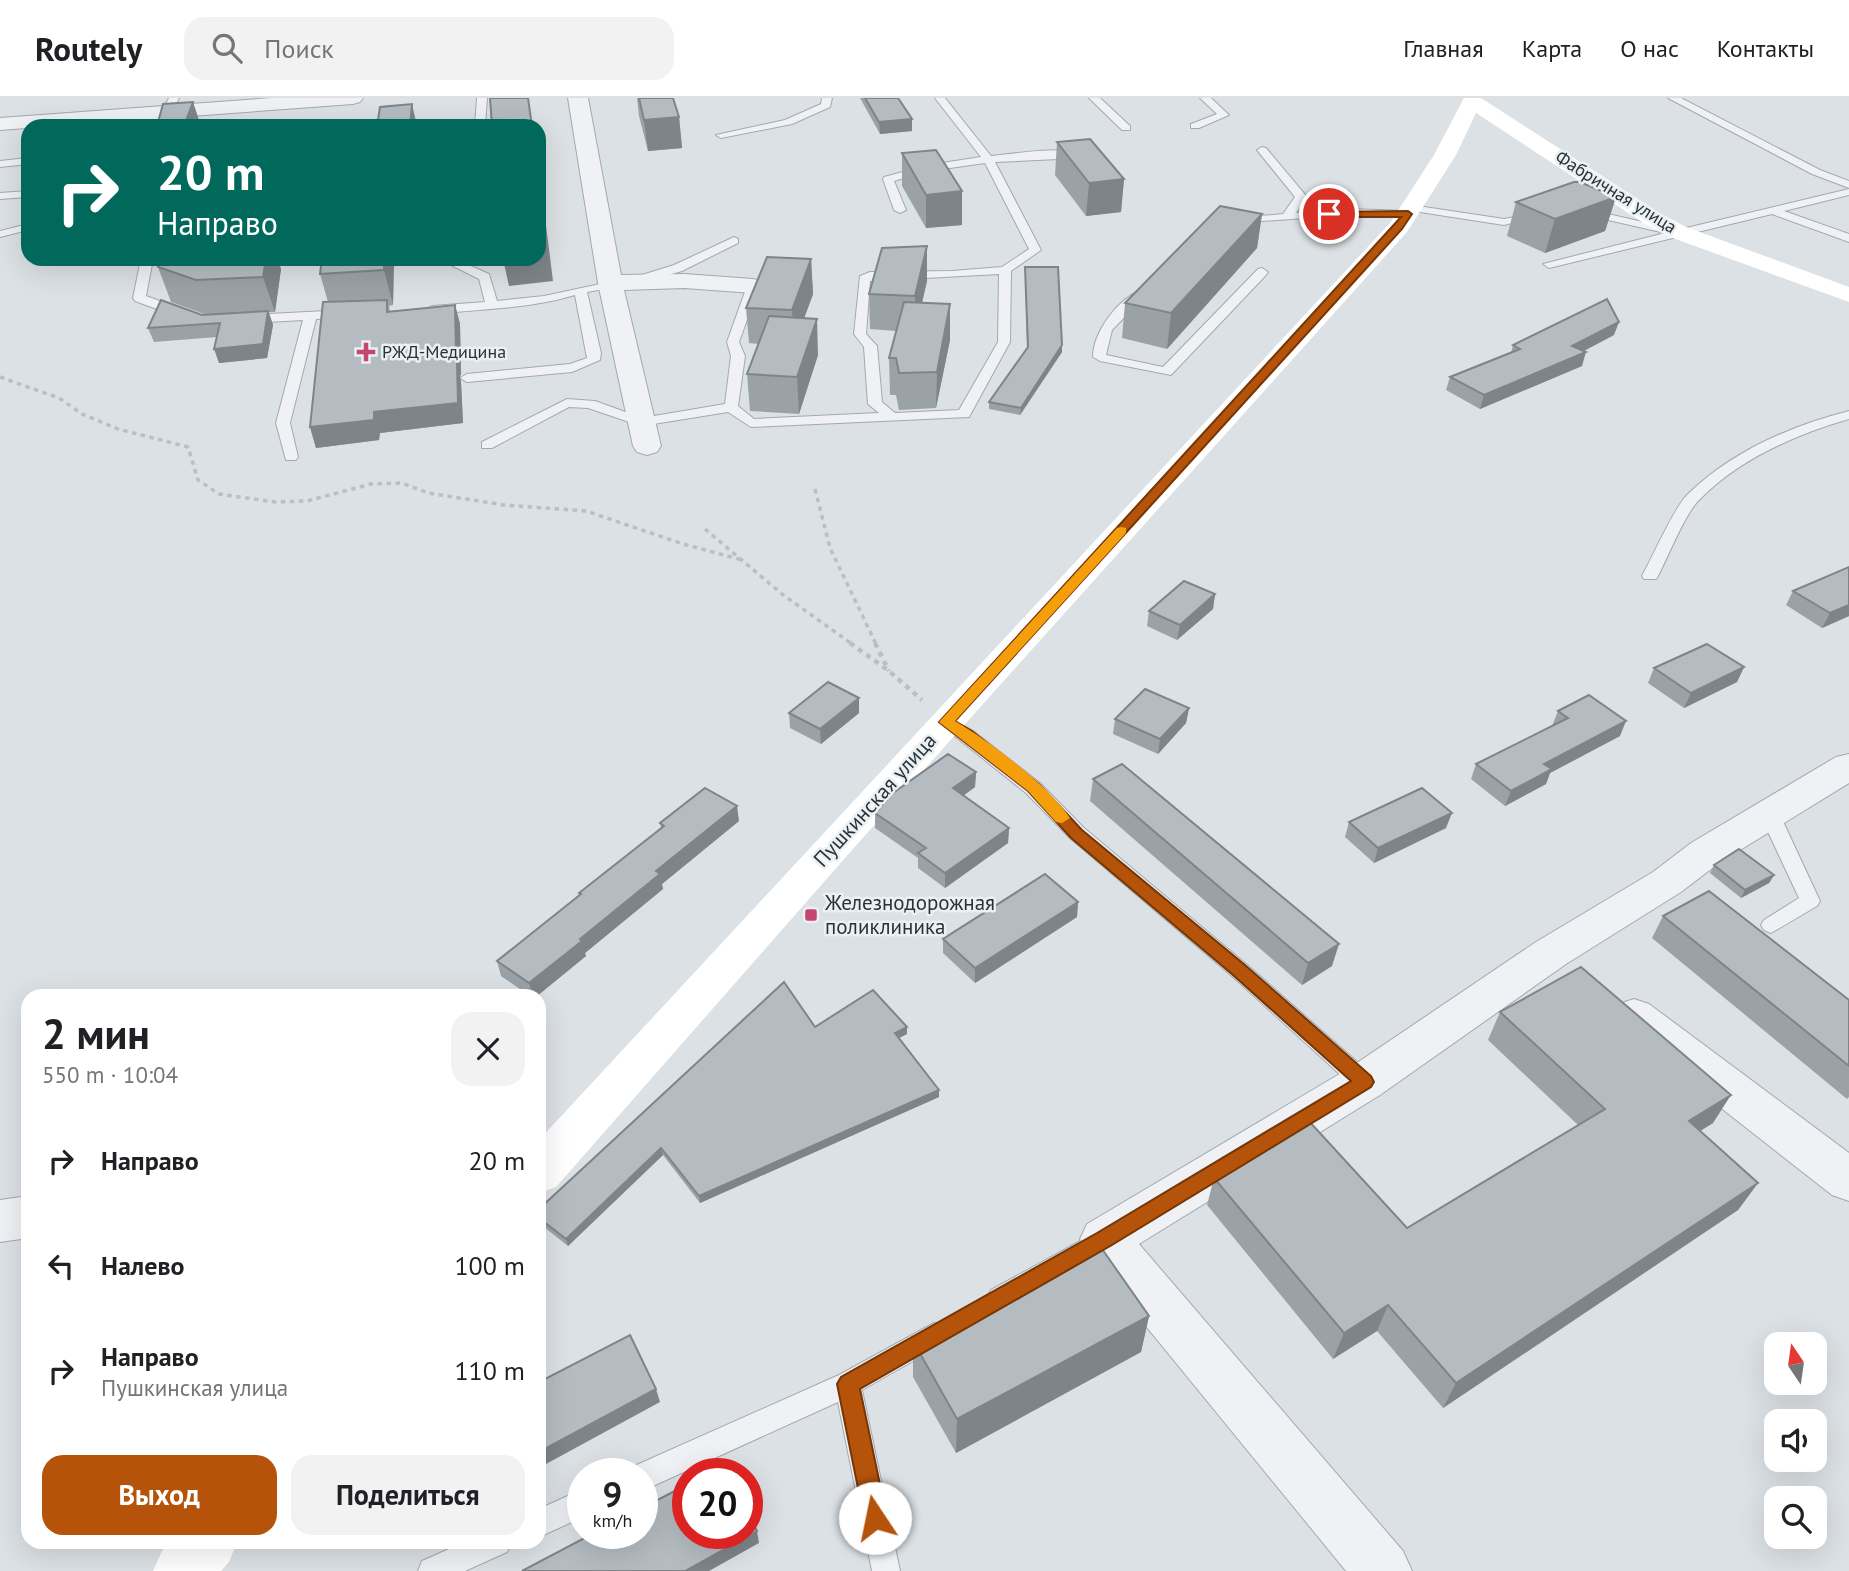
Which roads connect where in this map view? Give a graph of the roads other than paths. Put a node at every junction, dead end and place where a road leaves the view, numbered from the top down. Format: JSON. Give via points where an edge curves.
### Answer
{"nodes":[{"id":1,"x":352,"y":98,"type":"edge"},
{"id":2,"x":482,"y":98,"type":"edge"},
{"id":3,"x":578,"y":98,"type":"edge"},
{"id":4,"x":827,"y":98,"type":"edge"},
{"id":5,"x":940,"y":98,"type":"edge"},
{"id":6,"x":1094,"y":98,"type":"edge"},
{"id":7,"x":1205,"y":98,"type":"edge"},
{"id":8,"x":1673,"y":98,"type":"edge"},
{"id":9,"x":1472,"y":101,"type":"joint"},
{"id":10,"x":170,"y":105,"type":"edge"},
{"id":11,"x":45,"y":119,"type":"edge"},
{"id":12,"x":157,"y":119,"type":"edge"},
{"id":13,"x":480,"y":119,"type":"edge"},
{"id":14,"x":21,"y":122,"type":"edge"},
{"id":15,"x":0,"y":124,"type":"edge"},
{"id":16,"x":1195,"y":126,"type":"dead end"},
{"id":17,"x":1126,"y":128,"type":"dead end"},
{"id":18,"x":721,"y":135,"type":"dead end"},
{"id":19,"x":1262,"y":150,"type":"dead end"},
{"id":20,"x":1087,"y":160,"type":"edge"},
{"id":21,"x":989,"y":161,"type":"junction"},
{"id":22,"x":21,"y":162,"type":"edge"},
{"id":23,"x":0,"y":164,"type":"edge"},
{"id":24,"x":1849,"y":185,"type":"edge"},
{"id":25,"x":1849,"y":192,"type":"edge"},
{"id":26,"x":21,"y":194,"type":"edge"},
{"id":27,"x":0,"y":196,"type":"edge"},
{"id":28,"x":900,"y":209,"type":"dead end"},
{"id":29,"x":1575,"y":210,"type":"edge"},
{"id":30,"x":1410,"y":211,"type":"junction"},
{"id":31,"x":1552,"y":211,"type":"edge"},
{"id":32,"x":1773,"y":211,"type":"junction"},
{"id":33,"x":1287,"y":217,"type":"junction"},
{"id":34,"x":1227,"y":222,"type":"edge"},
{"id":35,"x":21,"y":229,"type":"edge"},
{"id":36,"x":1678,"y":232,"type":"junction"},
{"id":37,"x":0,"y":234,"type":"edge"},
{"id":38,"x":1849,"y":238,"type":"edge"},
{"id":39,"x":734,"y":241,"type":"dead end"},
{"id":40,"x":1549,"y":264,"type":"edge"},
{"id":41,"x":146,"y":266,"type":"edge"},
{"id":42,"x":461,"y":266,"type":"edge"},
{"id":43,"x":485,"y":266,"type":"edge"},
{"id":44,"x":1005,"y":270,"type":"junction"},
{"id":45,"x":1262,"y":272,"type":"dead end"},
{"id":46,"x":485,"y":277,"type":"junction"},
{"id":47,"x":610,"y":283,"type":"junction"},
{"id":48,"x":1150,"y":285,"type":"edge"},
{"id":49,"x":753,"y":286,"type":"joint"},
{"id":50,"x":580,"y":290,"type":"junction"},
{"id":51,"x":1849,"y":295,"type":"edge"},
{"id":52,"x":492,"y":306,"type":"junction"},
{"id":53,"x":414,"y":310,"type":"edge"},
{"id":54,"x":362,"y":313,"type":"edge"},
{"id":55,"x":310,"y":316,"type":"junction"},
{"id":56,"x":195,"y":318,"type":"edge"},
{"id":57,"x":232,"y":320,"type":"edge"},
{"id":58,"x":467,"y":378,"type":"dead end"},
{"id":59,"x":731,"y":407,"type":"junction"},
{"id":60,"x":1849,"y":415,"type":"edge"},
{"id":61,"x":891,"y":416,"type":"junction"},
{"id":62,"x":644,"y":434,"type":"junction"},
{"id":63,"x":487,"y":445,"type":"dead end"},
{"id":64,"x":291,"y":457,"type":"dead end"},
{"id":65,"x":1650,"y":576,"type":"dead end"},
{"id":66,"x":946,"y":722,"type":"junction"},
{"id":67,"x":1849,"y":766,"type":"edge"},
{"id":68,"x":1770,"y":815,"type":"junction"},
{"id":69,"x":1771,"y":925,"type":"dead end"},
{"id":70,"x":1581,"y":976,"type":"junction"},
{"id":71,"x":1364,"y":1082,"type":"junction"},
{"id":72,"x":546,"y":1166,"type":"edge"},
{"id":73,"x":1849,"y":1180,"type":"edge"},
{"id":74,"x":21,"y":1218,"type":"edge"},
{"id":75,"x":0,"y":1221,"type":"edge"},
{"id":76,"x":1104,"y":1239,"type":"junction"},
{"id":77,"x":976,"y":1311,"type":"edge"},
{"id":78,"x":953,"y":1325,"type":"edge"},
{"id":79,"x":848,"y":1384,"type":"junction"},
{"id":80,"x":658,"y":1470,"type":"edge"},
{"id":81,"x":567,"y":1510,"type":"edge"},
{"id":82,"x":546,"y":1520,"type":"edge"},
{"id":83,"x":202,"y":1549,"type":"edge"},
{"id":84,"x":481,"y":1549,"type":"edge"},
{"id":85,"x":182,"y":1571,"type":"edge"},
{"id":86,"x":432,"y":1571,"type":"edge"},
{"id":87,"x":886,"y":1571,"type":"edge"},
{"id":88,"x":1383,"y":1571,"type":"edge"}],
"edges":[{"from":1,"to":10,"type":"street"},
{"from":2,"to":13,"type":"lane"},
{"from":3,"to":47,"type":"street"},
{"from":4,"to":18,"type":"lane","via":[[826,105],[804,118]]},
{"from":5,"to":21,"type":"lane"},
{"from":6,"to":17,"type":"lane"},
{"from":7,"to":16,"type":"lane","via":[[1224,115]]},
{"from":8,"to":24,"type":"lane"},
{"from":9,"to":30,"type":"main road","name":"Пушкинская улица","via":[[1446,155]]},
{"from":9,"to":36,"type":"main road","name":"Фабричная улица"},
{"from":10,"to":11,"type":"street"},
{"from":10,"to":12,"type":"lane"},
{"from":14,"to":15,"type":"street"},
{"from":19,"to":33,"type":"lane","via":[[1301,197]]},
{"from":20,"to":21,"type":"lane","via":[[1079,154]]},
{"from":21,"to":28,"type":"lane","via":[[905,172],[888,179]]},
{"from":21,"to":44,"type":"lane","via":[[1035,250]]},
{"from":22,"to":23,"type":"lane"},
{"from":25,"to":32,"type":"lane"},
{"from":26,"to":27,"type":"lane"},
{"from":29,"to":36,"type":"lane"},
{"from":30,"to":31,"type":"lane","via":[[1504,222]]},
{"from":30,"to":33,"type":"lane"},
{"from":30,"to":66,"type":"main road","name":"Пушкинская улица"},
{"from":32,"to":36,"type":"lane"},
{"from":32,"to":38,"type":"lane"},
{"from":33,"to":34,"type":"lane"},
{"from":35,"to":37,"type":"lane"},
{"from":36,"to":40,"type":"lane"},
{"from":36,"to":51,"type":"main road","name":"Фабричная улица"},
{"from":39,"to":47,"type":"lane","via":[[678,268]]},
{"from":41,"to":56,"type":"lane","via":[[139,298]]},
{"from":42,"to":46,"type":"lane"},
{"from":43,"to":46,"type":"lane"},
{"from":44,"to":61,"type":"lane","via":[[1004,342],[964,414]]},
{"from":44,"to":61,"type":"lane","via":[[864,279],[860,334],[870,346],[875,404]]},
{"from":45,"to":48,"type":"lane","via":[[1166,372],[1100,357],[1098,344],[1104,330]]},
{"from":46,"to":52,"type":"lane"},
{"from":47,"to":49,"type":"street","via":[[684,281]]},
{"from":47,"to":50,"type":"lane"},
{"from":47,"to":62,"type":"street"},
{"from":49,"to":59,"type":"lane","via":[[733,342],[737,356]]},
{"from":50,"to":52,"type":"lane","via":[[545,300]]},
{"from":50,"to":58,"type":"lane","via":[[593,360],[572,368]]},
{"from":52,"to":53,"type":"lane"},
{"from":54,"to":55,"type":"lane"},
{"from":55,"to":57,"type":"lane"},
{"from":55,"to":64,"type":"lane","via":[[283,423]]},
{"from":59,"to":61,"type":"lane","via":[[751,423]]},
{"from":59,"to":62,"type":"lane"},
{"from":60,"to":65,"type":"lane","via":[[1752,452],[1691,499]]},
{"from":62,"to":63,"type":"lane","via":[[590,404],[567,403]]},
{"from":66,"to":71,"type":"lane","via":[[1033,788],[1077,834]]},
{"from":66,"to":72,"type":"main road","name":"Пушкинская улица"},
{"from":67,"to":68,"type":"street"},
{"from":68,"to":69,"type":"lane","via":[[1810,901]]},
{"from":68,"to":70,"type":"street","via":[[1705,853],[1667,882]]},
{"from":70,"to":71,"type":"street"},
{"from":70,"to":73,"type":"street"},
{"from":71,"to":76,"type":"street"},
{"from":74,"to":75,"type":"street"},
{"from":76,"to":77,"type":"lane"},
{"from":76,"to":88,"type":"street"},
{"from":78,"to":79,"type":"lane"},
{"from":79,"to":80,"type":"lane"},
{"from":79,"to":87,"type":"lane"},
{"from":81,"to":82,"type":"lane"},
{"from":83,"to":85,"type":"main road"},
{"from":84,"to":86,"type":"lane"}]}
